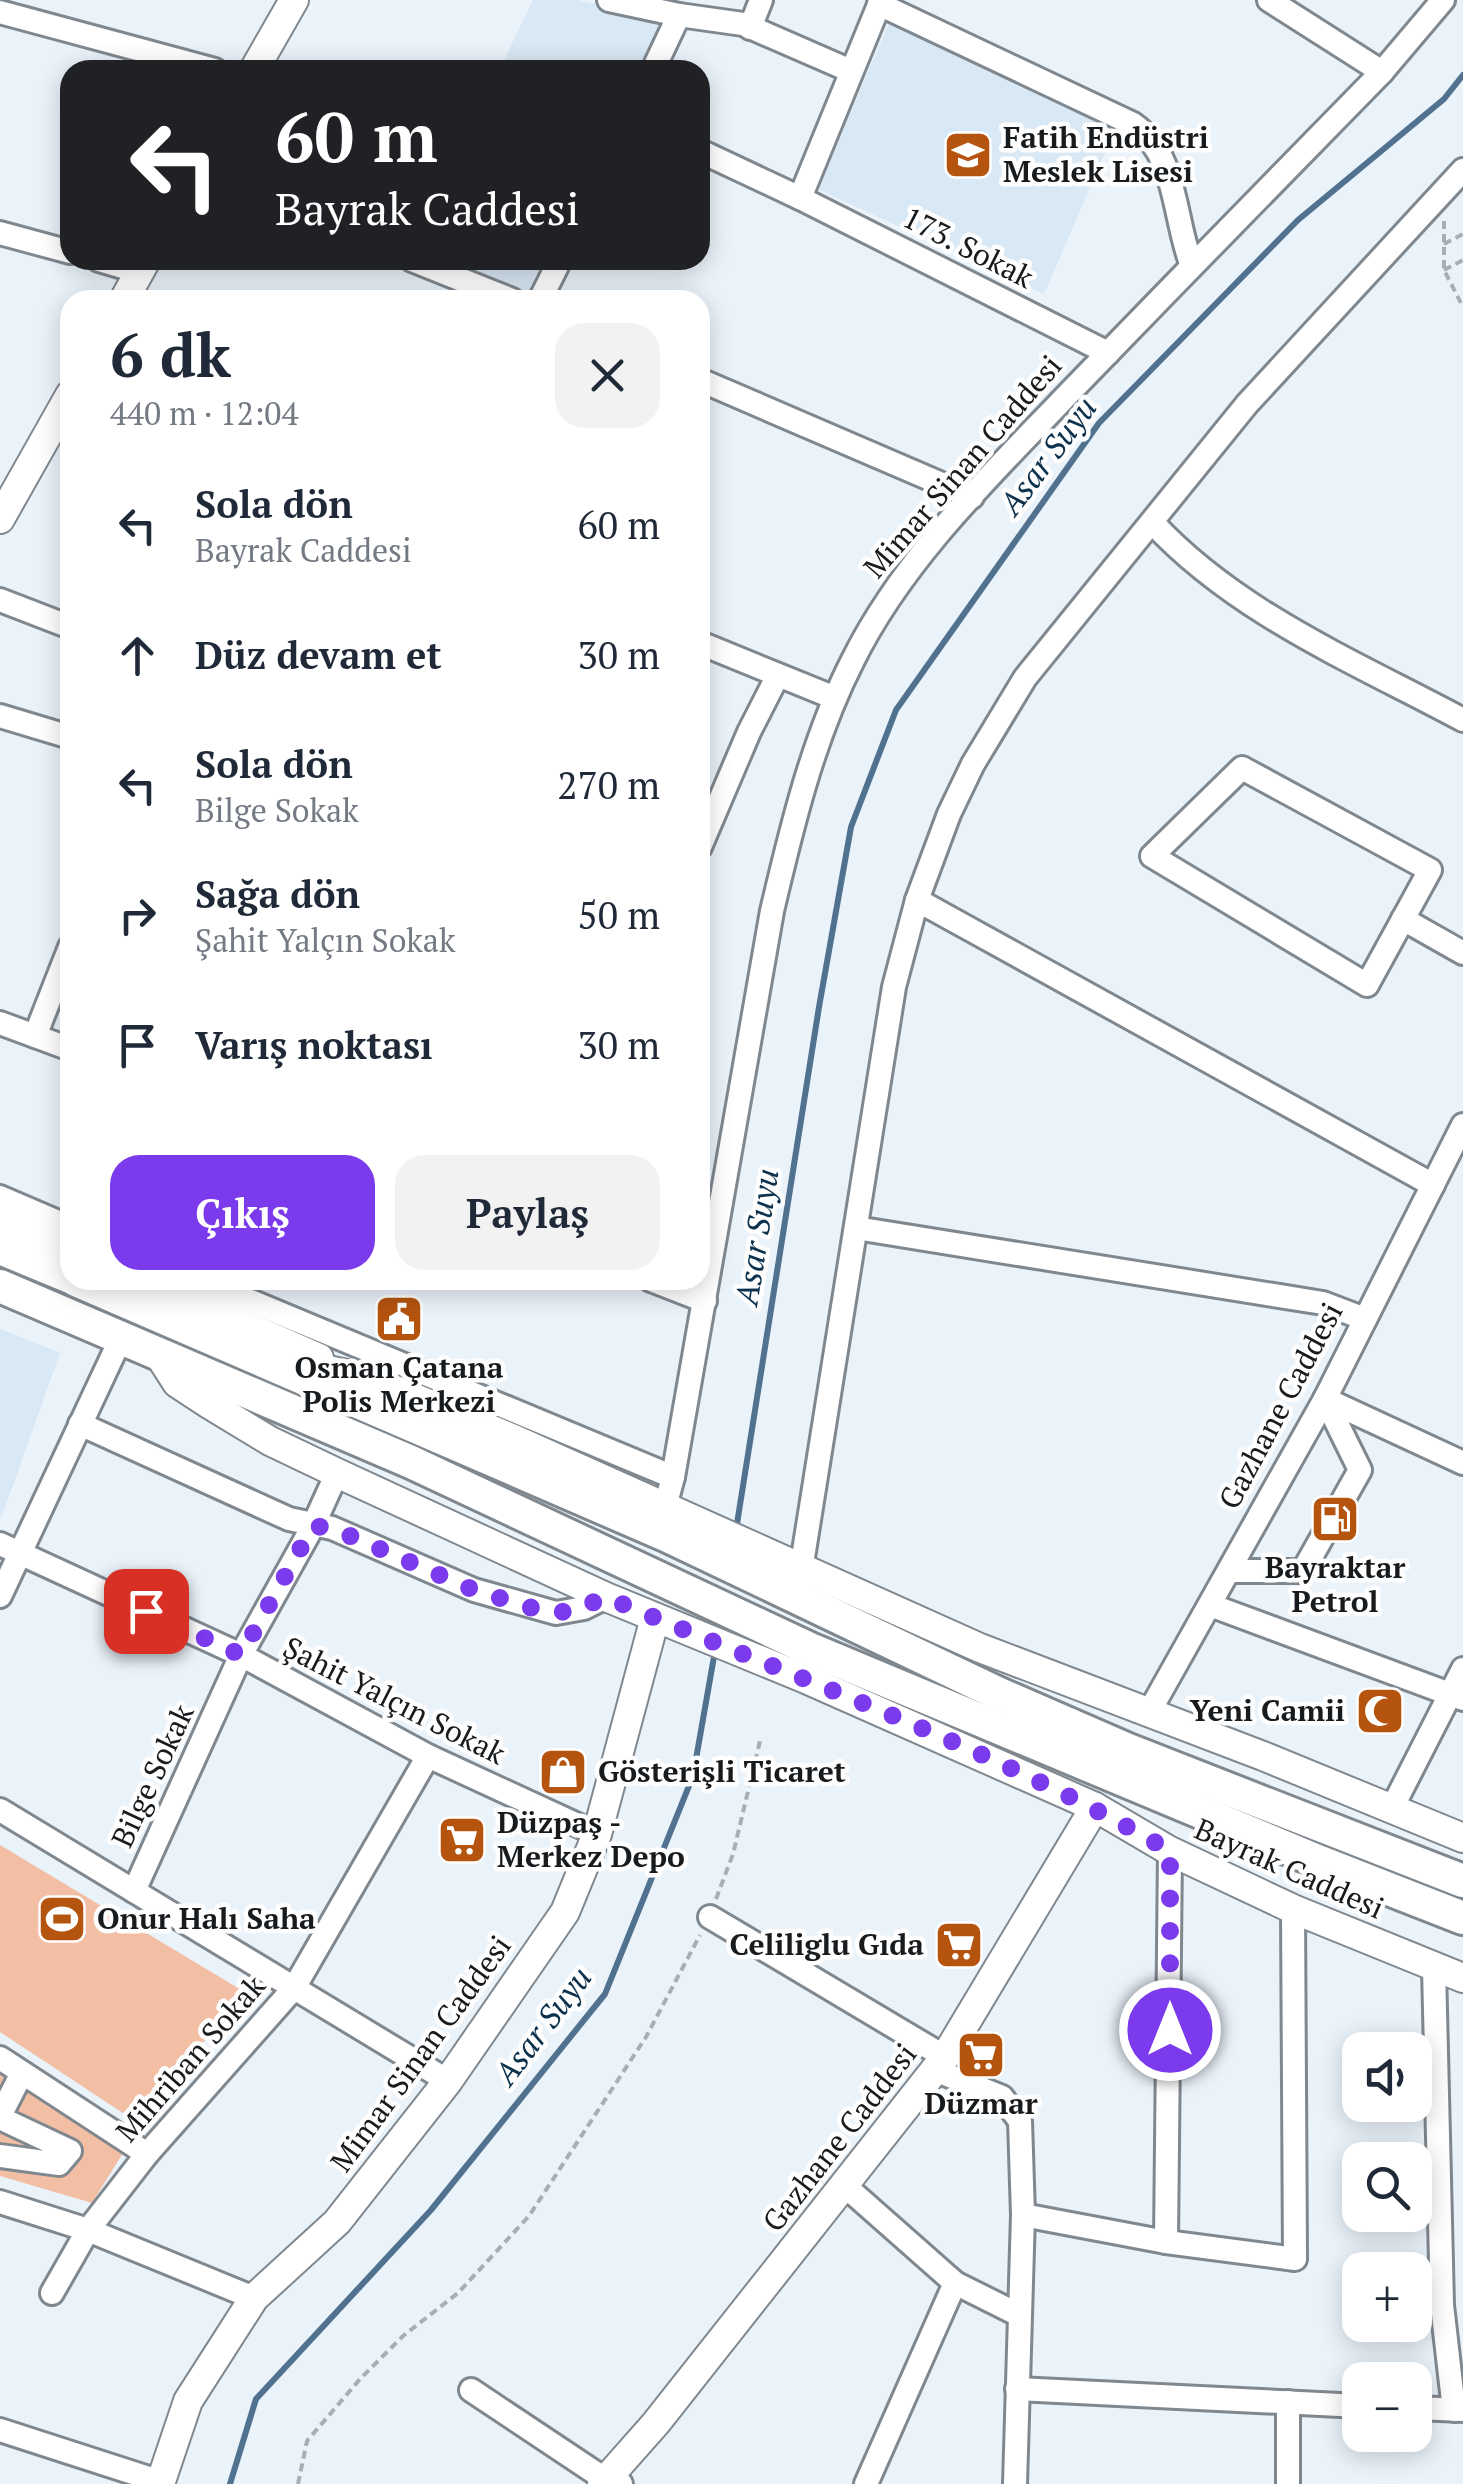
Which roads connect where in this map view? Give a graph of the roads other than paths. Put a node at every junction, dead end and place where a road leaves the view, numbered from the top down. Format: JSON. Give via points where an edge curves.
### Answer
{"nodes":[{"id":1,"x":294,"y":0,"type":"edge"},
{"id":2,"x":609,"y":0,"type":"edge"},
{"id":3,"x":761,"y":0,"type":"edge"},
{"id":4,"x":1268,"y":0,"type":"edge"},
{"id":5,"x":1442,"y":0,"type":"edge"},
{"id":6,"x":880,"y":2,"type":"edge"},
{"id":7,"x":0,"y":12,"type":"edge"},
{"id":8,"x":679,"y":16,"type":"junction"},
{"id":9,"x":750,"y":28,"type":"junction"},
{"id":10,"x":179,"y":60,"type":"edge"},
{"id":11,"x":260,"y":60,"type":"edge"},
{"id":12,"x":657,"y":60,"type":"edge"},
{"id":13,"x":851,"y":71,"type":"junction"},
{"id":14,"x":1382,"y":72,"type":"junction"},
{"id":15,"x":710,"y":156,"type":"edge"},
{"id":16,"x":1463,"y":170,"type":"edge"},
{"id":17,"x":800,"y":198,"type":"junction"},
{"id":18,"x":0,"y":233,"type":"edge"},
{"id":19,"x":60,"y":249,"type":"edge"},
{"id":20,"x":1192,"y":266,"type":"junction"},
{"id":21,"x":437,"y":270,"type":"edge"},
{"id":22,"x":487,"y":290,"type":"edge"},
{"id":23,"x":1108,"y":352,"type":"junction"},
{"id":24,"x":710,"y":384,"type":"edge"},
{"id":25,"x":60,"y":420,"type":"edge"},
{"id":26,"x":972,"y":497,"type":"junction"},
{"id":27,"x":0,"y":519,"type":"edge"},
{"id":28,"x":1152,"y":522,"type":"junction"},
{"id":29,"x":0,"y":600,"type":"edge"},
{"id":30,"x":60,"y":623,"type":"edge"},
{"id":31,"x":710,"y":646,"type":"edge"},
{"id":32,"x":778,"y":676,"type":"junction"},
{"id":33,"x":835,"y":698,"type":"junction"},
{"id":34,"x":0,"y":716,"type":"edge"},
{"id":35,"x":1463,"y":720,"type":"edge"},
{"id":36,"x":60,"y":734,"type":"edge"},
{"id":37,"x":710,"y":824,"type":"edge"},
{"id":38,"x":916,"y":900,"type":"junction"},
{"id":39,"x":1403,"y":920,"type":"junction"},
{"id":40,"x":1463,"y":952,"type":"edge"},
{"id":41,"x":60,"y":972,"type":"edge"},
{"id":42,"x":0,"y":1023,"type":"edge"},
{"id":43,"x":35,"y":1036,"type":"junction"},
{"id":44,"x":60,"y":1045,"type":"edge"},
{"id":45,"x":1463,"y":1126,"type":"edge"},
{"id":46,"x":1433,"y":1185,"type":"junction"},
{"id":47,"x":0,"y":1197,"type":"edge"},
{"id":48,"x":0,"y":1221,"type":"edge"},
{"id":49,"x":60,"y":1222,"type":"edge"},
{"id":50,"x":856,"y":1228,"type":"junction"},
{"id":51,"x":60,"y":1245,"type":"edge"},
{"id":52,"x":0,"y":1248,"type":"edge"},
{"id":53,"x":60,"y":1273,"type":"edge"},
{"id":54,"x":710,"y":1273,"type":"edge"},
{"id":55,"x":0,"y":1286,"type":"edge"},
{"id":56,"x":99,"y":1290,"type":"edge"},
{"id":57,"x":167,"y":1290,"type":"edge"},
{"id":58,"x":219,"y":1290,"type":"edge"},
{"id":59,"x":675,"y":1290,"type":"edge"},
{"id":60,"x":707,"y":1290,"type":"edge"},
{"id":61,"x":705,"y":1302,"type":"junction"},
{"id":62,"x":1365,"y":1320,"type":"junction"},
{"id":63,"x":120,"y":1338,"type":"junction"},
{"id":64,"x":159,"y":1354,"type":"junction"},
{"id":65,"x":254,"y":1355,"type":"junction"},
{"id":66,"x":379,"y":1374,"type":"junction"},
{"id":67,"x":1325,"y":1399,"type":"junction"},
{"id":68,"x":80,"y":1424,"type":"junction"},
{"id":69,"x":1463,"y":1463,"type":"edge"},
{"id":70,"x":338,"y":1474,"type":"junction"},
{"id":71,"x":673,"y":1477,"type":"junction"},
{"id":72,"x":671,"y":1519,"type":"junction"},
{"id":73,"x":313,"y":1526,"type":"junction"},
{"id":74,"x":10,"y":1548,"type":"edge"},
{"id":75,"x":793,"y":1566,"type":"junction"},
{"id":76,"x":1229,"y":1571,"type":"junction"},
{"id":77,"x":0,"y":1596,"type":"edge"},
{"id":78,"x":606,"y":1597,"type":"junction"},
{"id":79,"x":1210,"y":1605,"type":"junction"},
{"id":80,"x":668,"y":1624,"type":"junction"},
{"id":81,"x":241,"y":1655,"type":"junction"},
{"id":82,"x":808,"y":1664,"type":"junction"},
{"id":83,"x":1463,"y":1669,"type":"edge"},
{"id":84,"x":1457,"y":1697,"type":"edge"},
{"id":85,"x":1148,"y":1714,"type":"junction"},
{"id":86,"x":428,"y":1756,"type":"junction"},
{"id":87,"x":1095,"y":1807,"type":"junction"},
{"id":88,"x":0,"y":1810,"type":"edge"},
{"id":89,"x":1391,"y":1810,"type":"junction"},
{"id":90,"x":597,"y":1834,"type":"junction"},
{"id":91,"x":1463,"y":1838,"type":"edge"},
{"id":92,"x":1170,"y":1851,"type":"junction"},
{"id":93,"x":1463,"y":1881,"type":"edge"},
{"id":94,"x":134,"y":1891,"type":"junction"},
{"id":95,"x":1293,"y":1909,"type":"junction"},
{"id":96,"x":710,"y":1917,"type":"road end"},
{"id":97,"x":1463,"y":1918,"type":"edge"},
{"id":98,"x":1434,"y":1968,"type":"junction"},
{"id":99,"x":1463,"y":1978,"type":"edge"},
{"id":100,"x":294,"y":1988,"type":"junction"},
{"id":101,"x":0,"y":2058,"type":"edge"},
{"id":102,"x":940,"y":2064,"type":"junction"},
{"id":103,"x":22,"y":2073,"type":"junction"},
{"id":104,"x":448,"y":2080,"type":"junction"},
{"id":105,"x":0,"y":2117,"type":"edge"},
{"id":106,"x":147,"y":2154,"type":"junction"},
{"id":107,"x":0,"y":2156,"type":"edge"},
{"id":108,"x":844,"y":2185,"type":"junction"},
{"id":109,"x":0,"y":2202,"type":"edge"},
{"id":110,"x":1023,"y":2215,"type":"junction"},
{"id":111,"x":88,"y":2230,"type":"junction"},
{"id":112,"x":1166,"y":2242,"type":"junction"},
{"id":113,"x":955,"y":2283,"type":"junction"},
{"id":114,"x":52,"y":2293,"type":"dead end"},
{"id":115,"x":254,"y":2298,"type":"junction"},
{"id":116,"x":1453,"y":2306,"type":"edge"},
{"id":117,"x":1018,"y":2315,"type":"junction"},
{"id":118,"x":472,"y":2390,"type":"dead end"},
{"id":119,"x":1017,"y":2390,"type":"junction"},
{"id":120,"x":1288,"y":2402,"type":"junction"},
{"id":121,"x":1342,"y":2405,"type":"edge"},
{"id":122,"x":1432,"y":2409,"type":"edge"},
{"id":123,"x":1459,"y":2410,"type":"edge"},
{"id":124,"x":0,"y":2430,"type":"edge"},
{"id":125,"x":160,"y":2483,"type":"edge"},
{"id":126,"x":610,"y":2483,"type":"edge"},
{"id":127,"x":866,"y":2484,"type":"edge"},
{"id":128,"x":1015,"y":2484,"type":"edge"},
{"id":129,"x":1288,"y":2484,"type":"edge"}],
"edges":[{"from":1,"to":11,"type":"main road"},
{"from":2,"to":8,"type":"street"},
{"from":3,"to":9,"type":"street"},
{"from":4,"to":14,"type":"street"},
{"from":5,"to":14,"type":"street","name":"Mimar Sinan Caddesi"},
{"from":6,"to":13,"type":"street"},
{"from":6,"to":20,"type":"street","via":[[1148,134],[1166,164]]},
{"from":7,"to":10,"type":"street"},
{"from":8,"to":9,"type":"street"},
{"from":8,"to":12,"type":"street"},
{"from":9,"to":13,"type":"street"},
{"from":13,"to":17,"type":"street"},
{"from":14,"to":20,"type":"street","name":"Mimar Sinan Caddesi"},
{"from":15,"to":17,"type":"street","name":"173. Sokak"},
{"from":16,"to":28,"type":"street","via":[[1247,404]]},
{"from":17,"to":23,"type":"street","name":"173. Sokak"},
{"from":18,"to":19,"type":"street"},
{"from":20,"to":23,"type":"street","name":"Mimar Sinan Caddesi"},
{"from":21,"to":22,"type":"street"},
{"from":23,"to":26,"type":"street","name":"Mimar Sinan Caddesi"},
{"from":24,"to":26,"type":"street"},
{"from":25,"to":27,"type":"main road"},
{"from":26,"to":33,"type":"street","name":"Mimar Sinan Caddesi","via":[[885,604]]},
{"from":28,"to":35,"type":"street","via":[[1236,597]]},
{"from":28,"to":38,"type":"street","via":[[1001,716],[949,814]]},
{"from":29,"to":30,"type":"street"},
{"from":31,"to":32,"type":"street"},
{"from":32,"to":33,"type":"street"},
{"from":32,"to":37,"type":"street"},
{"from":33,"to":54,"type":"street","name":"Mimar Sinan Caddesi","via":[[790,832],[772,911]]},
{"from":34,"to":36,"type":"street"},
{"from":38,"to":46,"type":"street"},
{"from":38,"to":50,"type":"street","via":[[894,986]]},
{"from":39,"to":39,"type":"street","via":[[1430,870],[1242,768],[1152,856],[1367,985]]},
{"from":39,"to":40,"type":"street"},
{"from":41,"to":43,"type":"street"},
{"from":42,"to":43,"type":"street"},
{"from":43,"to":44,"type":"street"},
{"from":45,"to":46,"type":"street","name":"Gazhane Caddesi"},
{"from":46,"to":62,"type":"street","name":"Gazhane Caddesi"},
{"from":47,"to":49,"type":"street"},
{"from":48,"to":51,"type":"main road"},
{"from":50,"to":62,"type":"street","via":[[1323,1303]]},
{"from":50,"to":75,"type":"street"},
{"from":52,"to":53,"type":"highway"},
{"from":55,"to":63,"type":"highway"},
{"from":56,"to":65,"type":"highway"},
{"from":57,"to":66,"type":"main road"},
{"from":58,"to":66,"type":"street"},
{"from":59,"to":61,"type":"street"},
{"from":60,"to":61,"type":"street","name":"Mimar Sinan Caddesi"},
{"from":61,"to":71,"type":"street","name":"Mimar Sinan Caddesi"},
{"from":62,"to":67,"type":"street","name":"Gazhane Caddesi"},
{"from":63,"to":64,"type":"highway"},
{"from":63,"to":68,"type":"street"},
{"from":64,"to":70,"type":"main road","name":"Bayrak Caddesi","via":[[178,1383]]},
{"from":64,"to":82,"type":"highway","via":[[659,1578]]},
{"from":65,"to":66,"type":"main road"},
{"from":65,"to":72,"type":"highway"},
{"from":66,"to":71,"type":"street"},
{"from":66,"to":72,"type":"main road"},
{"from":67,"to":69,"type":"street"},
{"from":67,"to":76,"type":"street","name":"Gazhane Caddesi"},
{"from":67,"to":76,"type":"street","via":[[1360,1470],[1335,1519],[1304,1571]]},
{"from":68,"to":73,"type":"street"},
{"from":68,"to":74,"type":"street"},
{"from":70,"to":73,"type":"street","name":"Bilge Sokak"},
{"from":70,"to":78,"type":"main road","name":"Bayrak Caddesi"},
{"from":71,"to":72,"type":"street","name":"Mimar Sinan Caddesi"},
{"from":72,"to":75,"type":"main road"},
{"from":72,"to":93,"type":"highway","via":[[820,1606],[997,1693]]},
{"from":73,"to":78,"type":"street","via":[[542,1611],[570,1612]]},
{"from":73,"to":81,"type":"street","name":"Bilge Sokak"},
{"from":74,"to":77,"type":"street"},
{"from":74,"to":81,"type":"street","name":"Şahit Yalçın Sokak"},
{"from":75,"to":85,"type":"main road"},
{"from":76,"to":79,"type":"street","name":"Gazhane Caddesi"},
{"from":78,"to":80,"type":"main road","name":"Bayrak Caddesi"},
{"from":79,"to":84,"type":"street"},
{"from":79,"to":85,"type":"street","name":"Gazhane Caddesi"},
{"from":80,"to":82,"type":"main road","name":"Bayrak Caddesi"},
{"from":80,"to":90,"type":"main road","name":"Mimar Sinan Caddesi"},
{"from":81,"to":86,"type":"street","name":"Şahit Yalçın Sokak"},
{"from":81,"to":94,"type":"street","name":"Bilge Sokak"},
{"from":82,"to":87,"type":"main road","name":"Bayrak Caddesi"},
{"from":82,"to":97,"type":"highway"},
{"from":83,"to":84,"type":"street"},
{"from":84,"to":89,"type":"street"},
{"from":85,"to":89,"type":"main road"},
{"from":86,"to":90,"type":"street","name":"Şahit Yalçın Sokak"},
{"from":86,"to":100,"type":"street","name":"Mihriban Sokak"},
{"from":87,"to":92,"type":"main road","name":"Bayrak Caddesi"},
{"from":87,"to":102,"type":"main road","name":"Gazhane Caddesi"},
{"from":88,"to":94,"type":"street"},
{"from":89,"to":91,"type":"main road"},
{"from":90,"to":104,"type":"main road","name":"Mimar Sinan Caddesi","via":[[564,1912]]},
{"from":92,"to":95,"type":"main road","name":"Bayrak Caddesi"},
{"from":92,"to":112,"type":"street"},
{"from":94,"to":100,"type":"street"},
{"from":95,"to":98,"type":"main road","name":"Bayrak Caddesi"},
{"from":95,"to":112,"type":"street","via":[[1295,2259]]},
{"from":96,"to":102,"type":"street"},
{"from":98,"to":99,"type":"main road","name":"Bayrak Caddesi"},
{"from":98,"to":116,"type":"street"},
{"from":100,"to":104,"type":"street"},
{"from":100,"to":106,"type":"street","name":"Mihriban Sokak"},
{"from":101,"to":103,"type":"street"},
{"from":102,"to":108,"type":"main road","name":"Gazhane Caddesi"},
{"from":102,"to":110,"type":"street","via":[[1002,2097],[1020,2121]]},
{"from":103,"to":105,"type":"street"},
{"from":103,"to":106,"type":"street"},
{"from":104,"to":115,"type":"main road","name":"Mimar Sinan Caddesi","via":[[338,2222]]},
{"from":105,"to":107,"type":"street","via":[[70,2152],[59,2164]]},
{"from":106,"to":111,"type":"street","name":"Mihriban Sokak"},
{"from":108,"to":113,"type":"street"},
{"from":108,"to":126,"type":"main road","name":"Gazhane Caddesi"},
{"from":109,"to":111,"type":"street"},
{"from":110,"to":112,"type":"street"},
{"from":110,"to":117,"type":"street"},
{"from":111,"to":114,"type":"street","name":"Mihriban Sokak"},
{"from":111,"to":115,"type":"street"},
{"from":113,"to":117,"type":"street"},
{"from":113,"to":127,"type":"street"},
{"from":115,"to":125,"type":"main road","name":"Mimar Sinan Caddesi","via":[[188,2401]]},
{"from":116,"to":123,"type":"street"},
{"from":117,"to":119,"type":"street"},
{"from":118,"to":126,"type":"street"},
{"from":119,"to":120,"type":"street"},
{"from":119,"to":128,"type":"street"},
{"from":120,"to":121,"type":"street"},
{"from":120,"to":129,"type":"street"},
{"from":122,"to":123,"type":"street"},
{"from":124,"to":125,"type":"street"}]}
